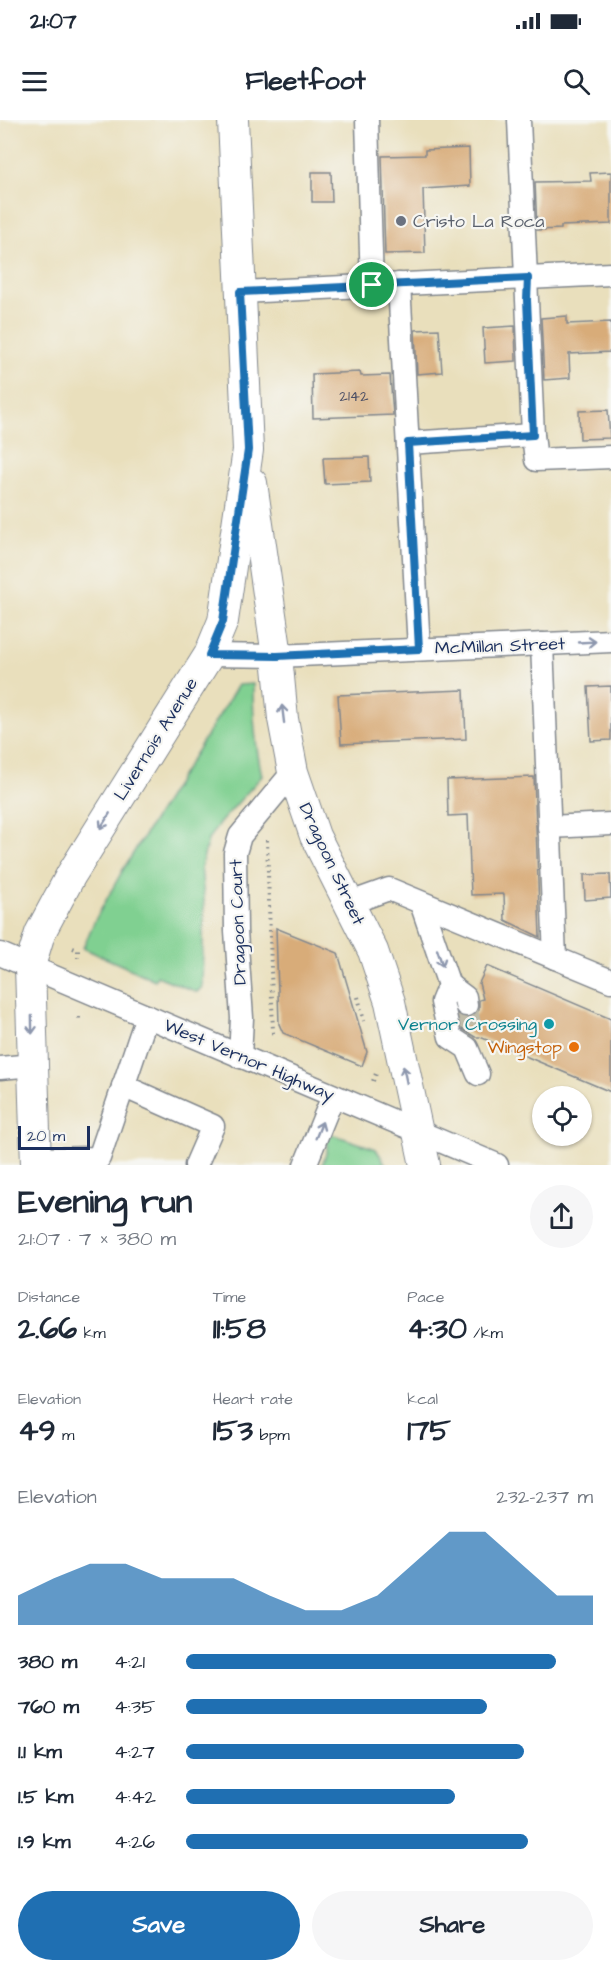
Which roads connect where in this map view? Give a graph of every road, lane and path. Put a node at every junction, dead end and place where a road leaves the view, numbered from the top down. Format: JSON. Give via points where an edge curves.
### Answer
{"nodes":[{"id":1,"x":232,"y":120,"type":"edge"},
{"id":2,"x":367,"y":120,"type":"edge"},
{"id":3,"x":519,"y":120,"type":"edge"},
{"id":4,"x":611,"y":274,"type":"edge"},
{"id":5,"x":528,"y":278,"type":"junction"},
{"id":6,"x":399,"y":284,"type":"junction"},
{"id":7,"x":372,"y":285,"type":"junction"},
{"id":8,"x":240,"y":292,"type":"junction"},
{"id":9,"x":533,"y":435,"type":"junction"},
{"id":10,"x":408,"y":443,"type":"junction"},
{"id":11,"x":248,"y":450,"type":"junction"},
{"id":12,"x":611,"y":457,"type":"edge"},
{"id":13,"x":611,"y":641,"type":"edge"},
{"id":14,"x":542,"y":644,"type":"junction"},
{"id":15,"x":419,"y":649,"type":"junction"},
{"id":16,"x":209,"y":655,"type":"junction"},
{"id":17,"x":277,"y":656,"type":"junction"},
{"id":18,"x":293,"y":772,"type":"junction"},
{"id":19,"x":611,"y":824,"type":"edge"},
{"id":20,"x":549,"y":827,"type":"junction"},
{"id":21,"x":268,"y":832,"type":"dead end"},
{"id":22,"x":350,"y":903,"type":"junction"},
{"id":23,"x":421,"y":903,"type":"junction"},
{"id":24,"x":73,"y":948,"type":"dead end"},
{"id":25,"x":0,"y":954,"type":"edge"},
{"id":26,"x":78,"y":958,"type":"dead end"},
{"id":27,"x":555,"y":958,"type":"junction"},
{"id":28,"x":30,"y":966,"type":"junction"},
{"id":29,"x":611,"y":981,"type":"edge"},
{"id":30,"x":449,"y":985,"type":"junction"},
{"id":31,"x":357,"y":995,"type":"dead end"},
{"id":32,"x":466,"y":1005,"type":"tunnel mouth"},
{"id":33,"x":147,"y":1016,"type":"junction"},
{"id":34,"x":79,"y":1017,"type":"dead end"},
{"id":35,"x":79,"y":1022,"type":"dead end"},
{"id":36,"x":366,"y":1027,"type":"dead end"},
{"id":37,"x":273,"y":1034,"type":"dead end"},
{"id":38,"x":240,"y":1057,"type":"junction"},
{"id":39,"x":33,"y":1065,"type":"junction"},
{"id":40,"x":0,"y":1068,"type":"edge"},
{"id":41,"x":378,"y":1070,"type":"dead end"},
{"id":42,"x":478,"y":1074,"type":"dead end"},
{"id":43,"x":373,"y":1081,"type":"dead end"},
{"id":44,"x":123,"y":1086,"type":"junction"},
{"id":45,"x":333,"y":1096,"type":"junction"},
{"id":46,"x":418,"y":1132,"type":"junction"},
{"id":47,"x":36,"y":1162,"type":"edge"},
{"id":48,"x":101,"y":1162,"type":"edge"},
{"id":49,"x":196,"y":1165,"type":"edge"},
{"id":50,"x":305,"y":1165,"type":"edge"},
{"id":51,"x":425,"y":1165,"type":"edge"},
{"id":52,"x":497,"y":1165,"type":"edge"}],
"edges":[{"from":1,"to":8,"type":"main road","name":"Livernois Avenue"},
{"from":2,"to":7,"type":"street"},
{"from":3,"to":5,"type":"street"},
{"from":4,"to":5,"type":"street"},
{"from":5,"to":6,"type":"street"},
{"from":5,"to":9,"type":"street"},
{"from":6,"to":7,"type":"street"},
{"from":6,"to":10,"type":"street"},
{"from":7,"to":8,"type":"street"},
{"from":8,"to":11,"type":"main road","name":"Livernois Avenue"},
{"from":9,"to":10,"type":"street"},
{"from":9,"to":12,"type":"street","via":[[536,460]]},
{"from":10,"to":15,"type":"street"},
{"from":11,"to":16,"type":"main road","name":"Livernois Avenue","via":[[223,621]]},
{"from":11,"to":17,"type":"main road","name":"Dragoon Street"},
{"from":14,"to":13,"type":"street","name":"McMillan Street","one_way":true},
{"from":14,"to":15,"type":"street","name":"McMillan Street"},
{"from":14,"to":20,"type":"street"},
{"from":15,"to":17,"type":"street","name":"McMillan Street"},
{"from":16,"to":17,"type":"street","name":"McMillan Street"},
{"from":16,"to":28,"type":"main road","name":"Livernois Avenue","one_way":true,"via":[[71,875],[40,933]]},
{"from":18,"to":17,"type":"main road","name":"Dragoon Street","one_way":true},
{"from":18,"to":22,"type":"main road","name":"Dragoon Street","via":[[315,836]]},
{"from":18,"to":38,"type":"street","name":"Dragoon Court","via":[[240,836],[235,853]]},
{"from":19,"to":20,"type":"street"},
{"from":20,"to":27,"type":"street"},
{"from":21,"to":37,"type":"path"},
{"from":22,"to":23,"type":"street","via":[[388,889]]},
{"from":46,"to":22,"type":"main road","name":"Dragoon Street","one_way":true,"via":[[390,1002],[373,951]]},
{"from":23,"to":27,"type":"street"},
{"from":23,"to":30,"type":"street","one_way":true},
{"from":24,"to":26,"type":"path","via":[[78,950]]},
{"from":25,"to":28,"type":"street","name":"West Vernor Highway"},
{"from":27,"to":29,"type":"street"},
{"from":28,"to":33,"type":"street","name":"West Vernor Highway"},
{"from":28,"to":39,"type":"main road","name":"Livernois Avenue","one_way":true},
{"from":30,"to":32,"type":"street","via":[[465,997]]},
{"from":30,"to":42,"type":"street","via":[[442,1002],[450,1037],[470,1042]]},
{"from":31,"to":36,"type":"path"},
{"from":33,"to":38,"type":"street","name":"West Vernor Highway"},
{"from":33,"to":44,"type":"street"},
{"from":34,"to":35,"type":"path"},
{"from":38,"to":45,"type":"street","name":"West Vernor Highway"},
{"from":39,"to":40,"type":"street"},
{"from":39,"to":47,"type":"main road","name":"Livernois Avenue"},
{"from":41,"to":43,"type":"path"},
{"from":44,"to":48,"type":"street"},
{"from":44,"to":49,"type":"street","via":[[213,1126]]},
{"from":45,"to":46,"type":"street","name":"West Vernor Highway"},
{"from":50,"to":45,"type":"street","one_way":true},
{"from":46,"to":51,"type":"main road","name":"Dragoon Street"},
{"from":46,"to":52,"type":"street","name":"West Vernor Highway"},
{"from":47,"to":48,"type":"street"}]}
